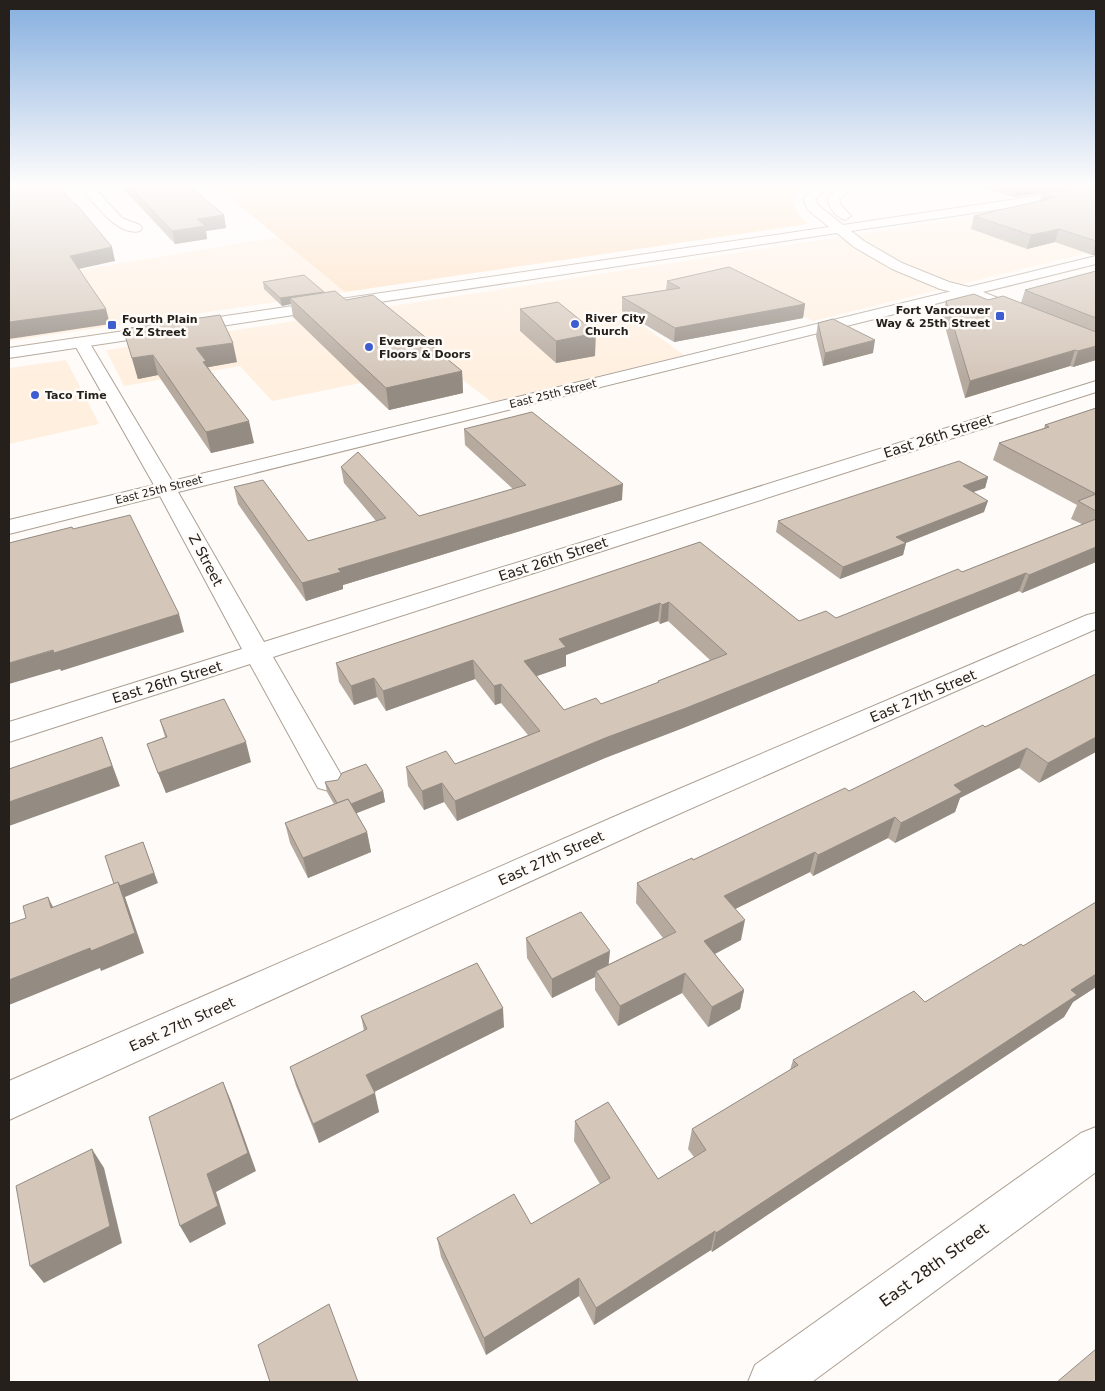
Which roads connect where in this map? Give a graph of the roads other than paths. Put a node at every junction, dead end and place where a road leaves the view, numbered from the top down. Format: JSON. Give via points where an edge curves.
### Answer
{"nodes":[{"id":1,"x":705,"y":249,"type":"edge"},
{"id":2,"x":868,"y":249,"type":"edge"},
{"id":3,"x":892,"y":249,"type":"edge"},
{"id":4,"x":1096,"y":260,"type":"edge"},
{"id":5,"x":968,"y":291,"type":"junction"},
{"id":6,"x":81,"y":342,"type":"junction"},
{"id":7,"x":1096,"y":343,"type":"edge"},
{"id":8,"x":9,"y":353,"type":"edge"},
{"id":9,"x":1096,"y":386,"type":"edge"},
{"id":10,"x":167,"y":488,"type":"junction"},
{"id":11,"x":9,"y":527,"type":"edge"},
{"id":12,"x":1096,"y":620,"type":"edge"},
{"id":13,"x":256,"y":654,"type":"junction"},
{"id":14,"x":9,"y":732,"type":"edge"},
{"id":15,"x":329,"y":780,"type":"edge"},
{"id":16,"x":9,"y":1101,"type":"edge"},
{"id":17,"x":1096,"y":1147,"type":"edge"},
{"id":18,"x":772,"y":1382,"type":"edge"}],
"edges":[{"from":1,"to":6,"type":"street"},
{"from":2,"to":5,"type":"street","via":[[897,266],[945,286]]},
{"from":3,"to":5,"type":"street","via":[[959,283]]},
{"from":4,"to":5,"type":"street","name":"East 25th Street"},
{"from":5,"to":7,"type":"street"},
{"from":5,"to":10,"type":"street","name":"East 25th Street"},
{"from":6,"to":8,"type":"street"},
{"from":6,"to":10,"type":"street","name":"Z Street"},
{"from":9,"to":13,"type":"street","name":"East 26th Street"},
{"from":10,"to":11,"type":"street","name":"East 25th Street"},
{"from":10,"to":13,"type":"street","name":"Z Street"},
{"from":12,"to":16,"type":"street","name":"East 27th Street","via":[[636,820]]},
{"from":13,"to":14,"type":"street","name":"East 26th Street"},
{"from":13,"to":15,"type":"street","name":"Z Street"},
{"from":17,"to":18,"type":"street","name":"East 28th Street"}]}
